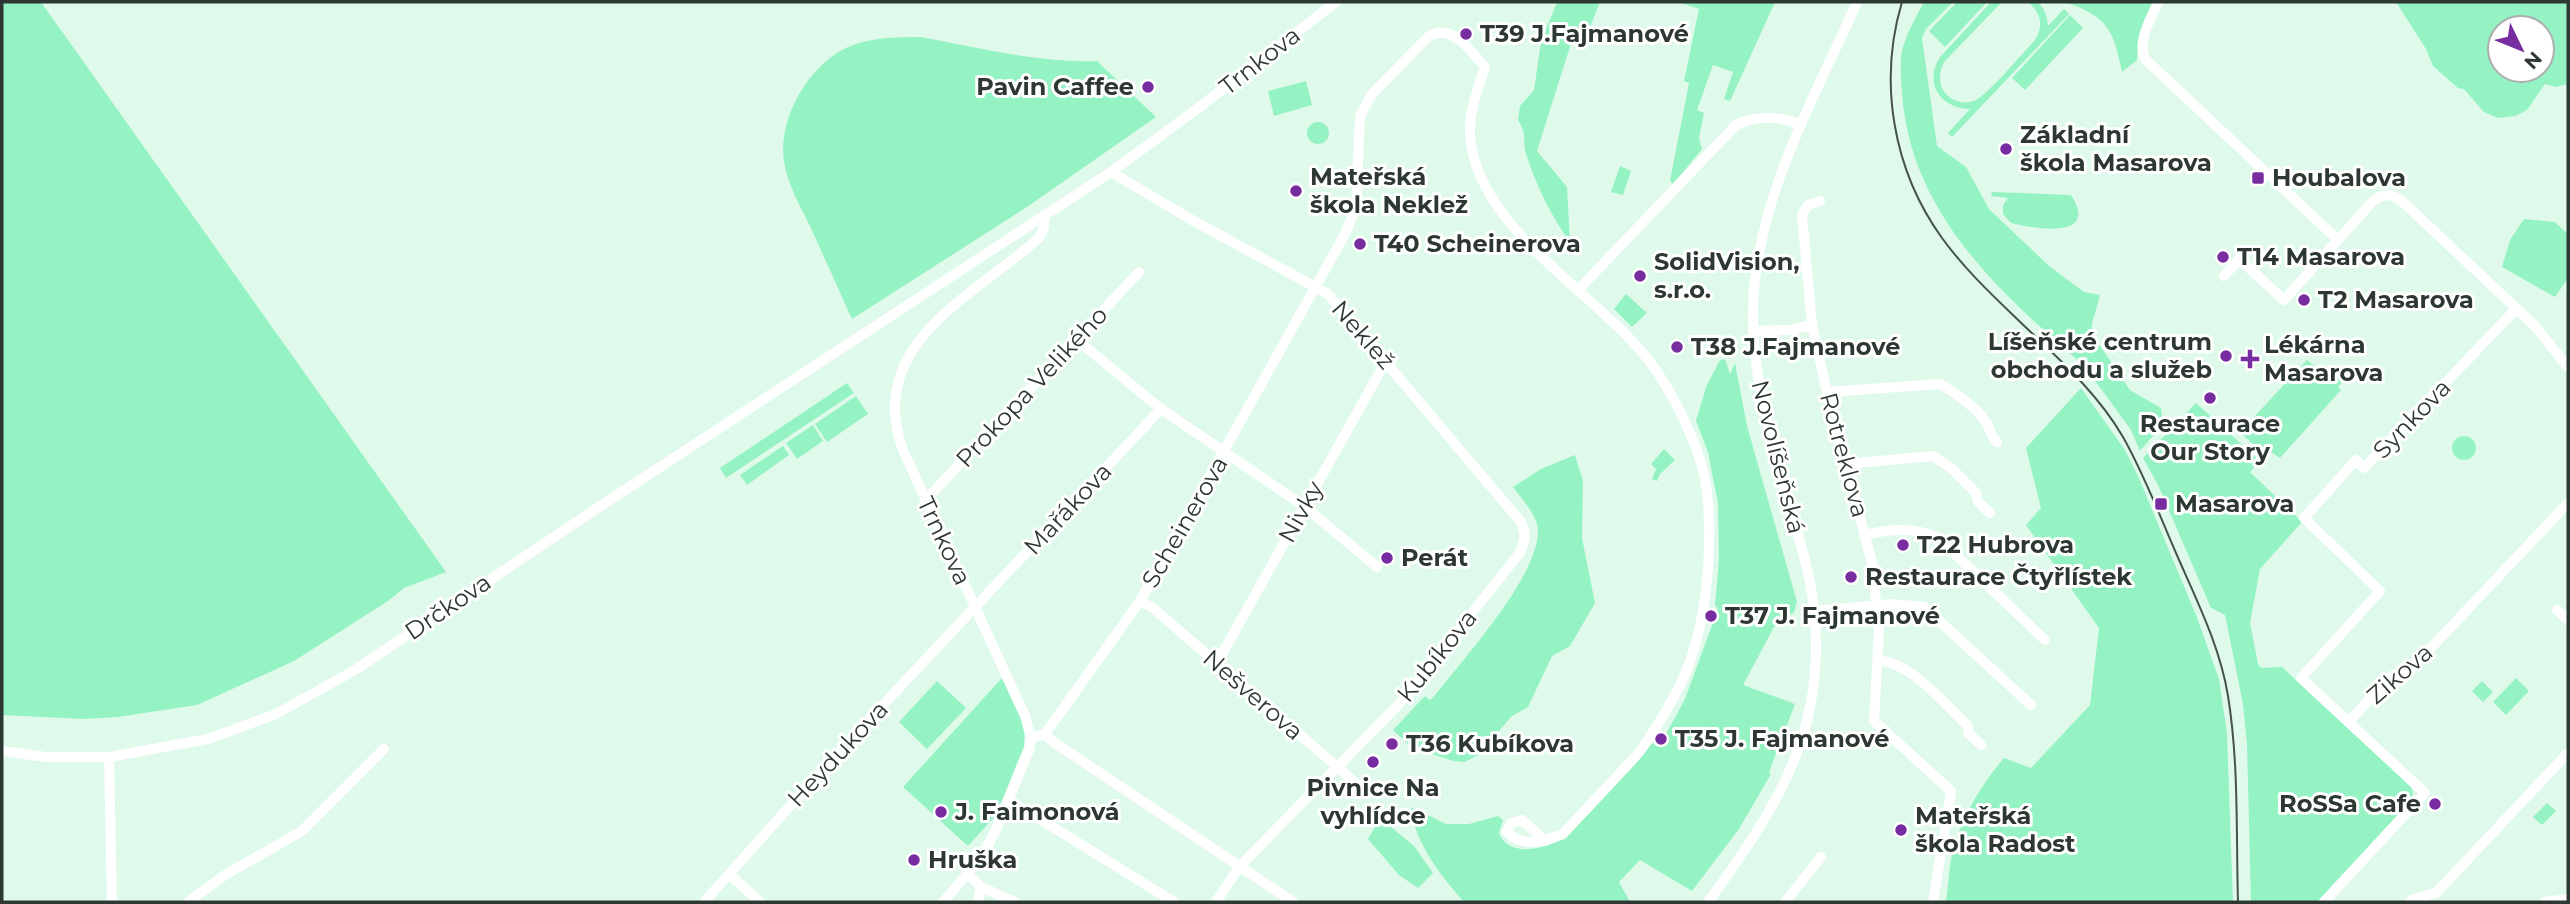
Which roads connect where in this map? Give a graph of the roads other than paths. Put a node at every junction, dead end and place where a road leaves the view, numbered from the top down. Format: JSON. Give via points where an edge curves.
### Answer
{"nodes":[{"id":1,"x":1336,"y":2,"type":"edge"},
{"id":2,"x":1857,"y":2,"type":"edge"},
{"id":3,"x":2158,"y":2,"type":"edge"},
{"id":4,"x":1801,"y":125,"type":"junction"},
{"id":5,"x":1111,"y":172,"type":"junction"},
{"id":6,"x":1820,"y":201,"type":"dead end"},
{"id":7,"x":1045,"y":214,"type":"junction"},
{"id":8,"x":2338,"y":240,"type":"junction"},
{"id":9,"x":1139,"y":272,"type":"dead end"},
{"id":10,"x":2224,"y":276,"type":"dead end"},
{"id":11,"x":1315,"y":287,"type":"junction"},
{"id":12,"x":1579,"y":289,"type":"junction"},
{"id":13,"x":2516,"y":309,"type":"junction"},
{"id":14,"x":1812,"y":325,"type":"junction"},
{"id":15,"x":1753,"y":331,"type":"junction"},
{"id":16,"x":1076,"y":338,"type":"junction"},
{"id":17,"x":851,"y":341,"type":"joint"},
{"id":18,"x":1386,"y":361,"type":"junction"},
{"id":19,"x":2568,"y":367,"type":"edge"},
{"id":20,"x":1827,"y":392,"type":"junction"},
{"id":21,"x":1161,"y":409,"type":"junction"},
{"id":22,"x":1997,"y":442,"type":"dead end"},
{"id":23,"x":1225,"y":452,"type":"junction"},
{"id":24,"x":1846,"y":464,"type":"junction"},
{"id":25,"x":925,"y":501,"type":"junction"},
{"id":26,"x":2568,"y":503,"type":"edge"},
{"id":27,"x":1304,"y":506,"type":"junction"},
{"id":28,"x":1990,"y":513,"type":"dead end"},
{"id":29,"x":1866,"y":535,"type":"junction"},
{"id":30,"x":1525,"y":538,"type":"joint"},
{"id":31,"x":1377,"y":567,"type":"dead end"},
{"id":32,"x":1140,"y":601,"type":"junction"},
{"id":33,"x":1878,"y":606,"type":"junction"},
{"id":34,"x":976,"y":609,"type":"junction"},
{"id":35,"x":2557,"y":610,"type":"dead end"},
{"id":36,"x":1814,"y":611,"type":"junction"},
{"id":37,"x":2568,"y":620,"type":"edge"},
{"id":38,"x":2045,"y":640,"type":"dead end"},
{"id":39,"x":1879,"y":661,"type":"junction"},
{"id":40,"x":1217,"y":663,"type":"junction"},
{"id":41,"x":2031,"y":705,"type":"dead end"},
{"id":42,"x":2348,"y":722,"type":"junction"},
{"id":43,"x":1045,"y":734,"type":"junction"},
{"id":44,"x":1031,"y":738,"type":"junction"},
{"id":45,"x":1981,"y":745,"type":"dead end"},
{"id":46,"x":384,"y":750,"type":"dead end"},
{"id":47,"x":2,"y":751,"type":"edge"},
{"id":48,"x":2568,"y":753,"type":"edge"},
{"id":49,"x":109,"y":757,"type":"junction"},
{"id":50,"x":1338,"y":767,"type":"junction"},
{"id":51,"x":1364,"y":790,"type":"dead end"},
{"id":52,"x":1009,"y":800,"type":"junction"},
{"id":53,"x":1545,"y":841,"type":"dead end"},
{"id":54,"x":1821,"y":857,"type":"dead end"},
{"id":55,"x":1239,"y":867,"type":"junction"},
{"id":56,"x":729,"y":874,"type":"junction"},
{"id":57,"x":968,"y":874,"type":"junction"},
{"id":58,"x":981,"y":887,"type":"junction"},
{"id":59,"x":2568,"y":899,"type":"edge"},
{"id":60,"x":112,"y":902,"type":"edge"},
{"id":61,"x":188,"y":902,"type":"edge"},
{"id":62,"x":704,"y":902,"type":"edge"},
{"id":63,"x":760,"y":902,"type":"edge"},
{"id":64,"x":943,"y":902,"type":"edge"},
{"id":65,"x":978,"y":902,"type":"edge"},
{"id":66,"x":1015,"y":902,"type":"edge"},
{"id":67,"x":1174,"y":902,"type":"edge"},
{"id":68,"x":1216,"y":902,"type":"edge"},
{"id":69,"x":1293,"y":902,"type":"edge"},
{"id":70,"x":1708,"y":902,"type":"edge"},
{"id":71,"x":1784,"y":902,"type":"edge"},
{"id":72,"x":1933,"y":902,"type":"edge"},
{"id":73,"x":2324,"y":902,"type":"edge"},
{"id":74,"x":2410,"y":902,"type":"edge"},
{"id":75,"x":2545,"y":902,"type":"edge"}],
"edges":[{"from":1,"to":5,"type":"street","name":"Trnkova"},
{"from":2,"to":4,"type":"street","name":"Novolíšeňská"},
{"from":3,"to":8,"type":"street","via":[[2143,37],[2145,59]]},
{"from":4,"to":12,"type":"street","via":[[1781,118],[1737,125]]},
{"from":4,"to":15,"type":"street","name":"Novolíšeňská","via":[[1762,237]]},
{"from":5,"to":7,"type":"street","name":"Trnkova"},
{"from":5,"to":11,"type":"street","name":"Neklež"},
{"from":6,"to":14,"type":"street","name":"Rotreklova","via":[[1808,205],[1802,215]]},
{"from":7,"to":17,"type":"street","name":"Trnkova"},
{"from":7,"to":25,"type":"street","name":"Trnkova","via":[[1039,238],[942,315],[905,360],[897,381],[894,417],[902,450]]},
{"from":8,"to":10,"type":"street","via":[[2284,300],[2239,259]]},
{"from":8,"to":13,"type":"street","via":[[2376,198],[2389,194]]},
{"from":9,"to":16,"type":"street","name":"Prokopa Velikého"},
{"from":11,"to":12,"type":"street","name":"Scheinerova","via":[[1354,214],[1358,125],[1365,104],[1433,34],[1445,32],[1485,67],[1472,106],[1470,132],[1473,155],[1490,194],[1514,230]]},
{"from":11,"to":18,"type":"street","name":"Neklež","via":[[1328,294]]},
{"from":11,"to":23,"type":"street","name":"Scheinerova"},
{"from":12,"to":53,"type":"street","via":[[1647,358],[1676,405],[1707,490],[1708,548],[1703,609],[1681,684],[1644,747],[1563,834]]},
{"from":13,"to":19,"type":"street"},
{"from":13,"to":42,"type":"street","name":"Synkova","via":[[2364,468],[2356,460],[2304,517],[2380,591],[2301,678]]},
{"from":14,"to":15,"type":"street"},
{"from":14,"to":20,"type":"street","name":"Rotreklova"},
{"from":15,"to":36,"type":"street","name":"Novolíšeňská","via":[[1760,393],[1805,560]]},
{"from":16,"to":21,"type":"street"},
{"from":16,"to":25,"type":"street","name":"Prokopa Velikého"},
{"from":17,"to":49,"type":"street","name":"Drčkova","via":[[344,676],[276,714],[208,739]]},
{"from":18,"to":27,"type":"street","name":"Nivky"},
{"from":18,"to":30,"type":"street","name":"Neklež","via":[[1521,522]]},
{"from":20,"to":22,"type":"street","via":[[1940,384],[1986,422]]},
{"from":20,"to":24,"type":"street","name":"Rotreklova"},
{"from":21,"to":23,"type":"street"},
{"from":21,"to":34,"type":"street","name":"Mařákova"},
{"from":23,"to":27,"type":"street"},
{"from":23,"to":32,"type":"street","name":"Scheinerova"},
{"from":24,"to":28,"type":"street","via":[[1933,456],[1976,493],[1978,502]]},
{"from":24,"to":29,"type":"street","name":"Rotreklova"},
{"from":25,"to":34,"type":"street","name":"Trnkova"},
{"from":26,"to":42,"type":"street","name":"Zikova","via":[[2412,668],[2392,676]]},
{"from":27,"to":31,"type":"street"},
{"from":27,"to":40,"type":"street","name":"Nivky"},
{"from":29,"to":33,"type":"street","name":"Rotreklova"},
{"from":29,"to":38,"type":"street","via":[[1924,531],[1938,538]]},
{"from":30,"to":50,"type":"street","name":"Kubíkova","via":[[1519,554],[1414,686]]},
{"from":32,"to":40,"type":"street","name":"Nešverova"},
{"from":32,"to":43,"type":"street","name":"Scheinerova"},
{"from":33,"to":36,"type":"street"},
{"from":33,"to":39,"type":"street","name":"Rotreklova"},
{"from":33,"to":41,"type":"street","via":[[1924,607]]},
{"from":34,"to":44,"type":"street","name":"Trnkova"},
{"from":34,"to":56,"type":"street","name":"Heydukova"},
{"from":35,"to":37,"type":"street"},
{"from":36,"to":70,"type":"street","name":"Novolíšeňská","via":[[1815,677],[1799,748],[1769,815]]},
{"from":39,"to":45,"type":"street","via":[[1905,668],[1968,726],[1968,733]]},
{"from":39,"to":72,"type":"street","name":"Rotreklova","via":[[1874,721],[1951,791]]},
{"from":40,"to":50,"type":"street","name":"Nešverova"},
{"from":42,"to":73,"type":"street","name":"Zikova","via":[[2425,793]]},
{"from":43,"to":44,"type":"street"},
{"from":43,"to":55,"type":"street"},
{"from":44,"to":52,"type":"street"},
{"from":46,"to":61,"type":"street","via":[[302,831]]},
{"from":47,"to":49,"type":"street","name":"Drčkova","via":[[46,757]]},
{"from":48,"to":74,"type":"street","via":[[2436,893]]},
{"from":49,"to":60,"type":"street"},
{"from":50,"to":51,"type":"street","name":"Nešverova"},
{"from":50,"to":55,"type":"street","name":"Kubíkova"},
{"from":52,"to":57,"type":"street"},
{"from":52,"to":67,"type":"street"},
{"from":54,"to":71,"type":"street"},
{"from":55,"to":68,"type":"street","name":"Kubíkova"},
{"from":55,"to":69,"type":"street"},
{"from":56,"to":62,"type":"street","name":"Heydukova"},
{"from":56,"to":63,"type":"street"},
{"from":57,"to":58,"type":"street"},
{"from":57,"to":64,"type":"street"},
{"from":58,"to":65,"type":"street"},
{"from":58,"to":66,"type":"street"},
{"from":59,"to":75,"type":"street"}]}
